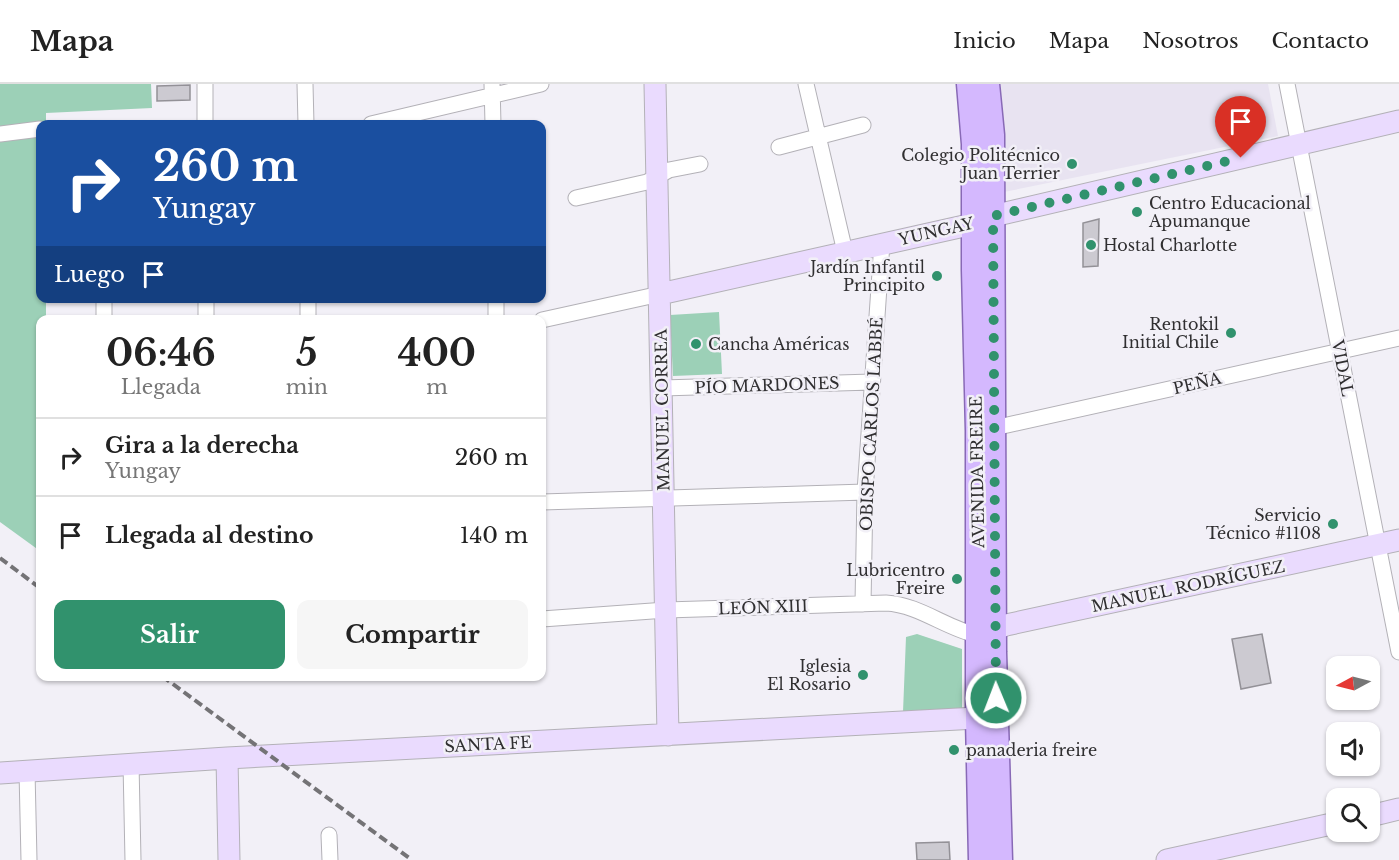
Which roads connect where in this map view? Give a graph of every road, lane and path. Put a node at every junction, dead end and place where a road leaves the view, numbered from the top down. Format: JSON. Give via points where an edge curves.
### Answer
{"nodes":[{"id":1,"x":205,"y":84,"type":"edge"},
{"id":2,"x":305,"y":84,"type":"edge"},
{"id":3,"x":541,"y":84,"type":"edge"},
{"id":4,"x":655,"y":84,"type":"edge"},
{"id":5,"x":806,"y":84,"type":"edge"},
{"id":6,"x":968,"y":84,"type":"edge"},
{"id":7,"x":988,"y":84,"type":"edge"},
{"id":8,"x":1287,"y":84,"type":"edge"},
{"id":9,"x":492,"y":90,"type":"edge"},
{"id":10,"x":205,"y":120,"type":"edge"},
{"id":11,"x":306,"y":120,"type":"edge"},
{"id":12,"x":385,"y":120,"type":"edge"},
{"id":13,"x":493,"y":120,"type":"edge"},
{"id":14,"x":1399,"y":121,"type":"edge"},
{"id":15,"x":863,"y":125,"type":"dead end"},
{"id":16,"x":36,"y":130,"type":"edge"},
{"id":17,"x":0,"y":134,"type":"edge"},
{"id":18,"x":817,"y":137,"type":"junction"},
{"id":19,"x":1299,"y":145,"type":"junction"},
{"id":20,"x":779,"y":147,"type":"dead end"},
{"id":21,"x":700,"y":164,"type":"dead end"},
{"id":22,"x":657,"y":176,"type":"junction"},
{"id":23,"x":576,"y":198,"type":"dead end"},
{"id":24,"x":983,"y":220,"type":"junction"},
{"id":25,"x":882,"y":243,"type":"junction"},
{"id":26,"x":845,"y":252,"type":"junction"},
{"id":27,"x":660,"y":294,"type":"junction"},
{"id":28,"x":546,"y":319,"type":"edge"},
{"id":29,"x":1399,"y":338,"type":"edge"},
{"id":30,"x":1340,"y":351,"type":"junction"},
{"id":31,"x":872,"y":382,"type":"junction"},
{"id":32,"x":662,"y":388,"type":"junction"},
{"id":33,"x":994,"y":428,"type":"junction"},
{"id":34,"x":865,"y":492,"type":"junction"},
{"id":35,"x":664,"y":498,"type":"junction"},
{"id":36,"x":546,"y":502,"type":"edge"},
{"id":37,"x":1399,"y":540,"type":"edge"},
{"id":38,"x":1378,"y":545,"type":"junction"},
{"id":39,"x":863,"y":604,"type":"junction"},
{"id":40,"x":666,"y":610,"type":"junction"},
{"id":41,"x":546,"y":619,"type":"edge"},
{"id":42,"x":986,"y":631,"type":"junction"},
{"id":43,"x":1399,"y":652,"type":"edge"},
{"id":44,"x":977,"y":718,"type":"junction"},
{"id":45,"x":668,"y":735,"type":"junction"},
{"id":46,"x":998,"y":744,"type":"junction"},
{"id":47,"x":227,"y":758,"type":"junction"},
{"id":48,"x":131,"y":763,"type":"junction"},
{"id":49,"x":27,"y":771,"type":"junction"},
{"id":50,"x":0,"y":773,"type":"edge"},
{"id":51,"x":1399,"y":809,"type":"edge"},
{"id":52,"x":1380,"y":814,"type":"edge"},
{"id":53,"x":1326,"y":825,"type":"edge"},
{"id":54,"x":329,"y":835,"type":"dead end"},
{"id":55,"x":29,"y":860,"type":"edge"},
{"id":56,"x":133,"y":860,"type":"edge"},
{"id":57,"x":229,"y":860,"type":"edge"},
{"id":58,"x":330,"y":860,"type":"edge"},
{"id":59,"x":980,"y":860,"type":"edge"},
{"id":60,"x":1001,"y":860,"type":"edge"},
{"id":61,"x":1167,"y":860,"type":"edge"}],
"edges":[{"from":1,"to":10,"type":"street"},
{"from":2,"to":11,"type":"street"},
{"from":3,"to":9,"type":"street"},
{"from":4,"to":22,"type":"street","name":"MANUEL CORREA"},
{"from":5,"to":18,"type":"street"},
{"from":6,"to":24,"type":"main road","name":"AVENIDA FREIRE"},
{"from":7,"to":24,"type":"main road","name":"AVENIDA FREIRE","via":[[993,135]]},
{"from":8,"to":19,"type":"street","name":"VIDAL"},
{"from":9,"to":12,"type":"street"},
{"from":9,"to":13,"type":"street"},
{"from":14,"to":19,"type":"street","name":"YUNGAY"},
{"from":15,"to":18,"type":"street"},
{"from":16,"to":17,"type":"street"},
{"from":18,"to":20,"type":"street"},
{"from":18,"to":26,"type":"street"},
{"from":19,"to":24,"type":"street","name":"YUNGAY"},
{"from":19,"to":30,"type":"street","name":"VIDAL"},
{"from":21,"to":22,"type":"street"},
{"from":22,"to":23,"type":"street","via":[[647,182]]},
{"from":22,"to":27,"type":"street","name":"MANUEL CORREA"},
{"from":24,"to":25,"type":"street","name":"YUNGAY"},
{"from":24,"to":33,"type":"main road","name":"AVENIDA FREIRE"},
{"from":24,"to":42,"type":"main road","name":"AVENIDA FREIRE","via":[[977,431]]},
{"from":25,"to":26,"type":"street","name":"YUNGAY"},
{"from":25,"to":31,"type":"street","name":"OBISPO CARLOS LABBÉ"},
{"from":26,"to":27,"type":"street","name":"YUNGAY"},
{"from":27,"to":28,"type":"street","name":"YUNGAY"},
{"from":27,"to":32,"type":"street","name":"MANUEL CORREA"},
{"from":29,"to":30,"type":"street","name":"PEÑA"},
{"from":30,"to":33,"type":"street","name":"PEÑA"},
{"from":30,"to":38,"type":"street","name":"VIDAL"},
{"from":31,"to":32,"type":"street","name":"PÍO MARDONES"},
{"from":31,"to":34,"type":"street","name":"OBISPO CARLOS LABBÉ"},
{"from":32,"to":35,"type":"street","name":"MANUEL CORREA"},
{"from":33,"to":42,"type":"main road","name":"AVENIDA FREIRE"},
{"from":34,"to":35,"type":"street"},
{"from":34,"to":39,"type":"street","name":"OBISPO CARLOS LABBÉ"},
{"from":35,"to":36,"type":"street"},
{"from":35,"to":40,"type":"street","name":"MANUEL CORREA"},
{"from":37,"to":38,"type":"street","name":"MANUEL RODRÍGUEZ"},
{"from":38,"to":42,"type":"street","name":"MANUEL RODRÍGUEZ"},
{"from":38,"to":43,"type":"street","name":"VIDAL"},
{"from":39,"to":40,"type":"street","name":"LEÓN XIII"},
{"from":39,"to":42,"type":"street","name":"LEÓN XIII","via":[[906,606],[960,632]]},
{"from":40,"to":41,"type":"street","name":"LEÓN XIII"},
{"from":40,"to":45,"type":"street","name":"MANUEL CORREA"},
{"from":42,"to":44,"type":"main road","name":"AVENIDA FREIRE"},
{"from":42,"to":46,"type":"main road","name":"AVENIDA FREIRE"},
{"from":44,"to":45,"type":"street","name":"SANTA FE"},
{"from":44,"to":46,"type":"main road"},
{"from":44,"to":59,"type":"main road","name":"AVENIDA FREIRE"},
{"from":45,"to":47,"type":"street","name":"SANTA FE"},
{"from":46,"to":60,"type":"main road","name":"AVENIDA FREIRE"},
{"from":47,"to":48,"type":"street","name":"SANTA FE"},
{"from":47,"to":57,"type":"street"},
{"from":48,"to":49,"type":"street","name":"SANTA FE"},
{"from":48,"to":56,"type":"street"},
{"from":49,"to":50,"type":"street","name":"SANTA FE"},
{"from":49,"to":55,"type":"street"},
{"from":51,"to":52,"type":"street"},
{"from":53,"to":61,"type":"street"},
{"from":54,"to":58,"type":"street"}]}
